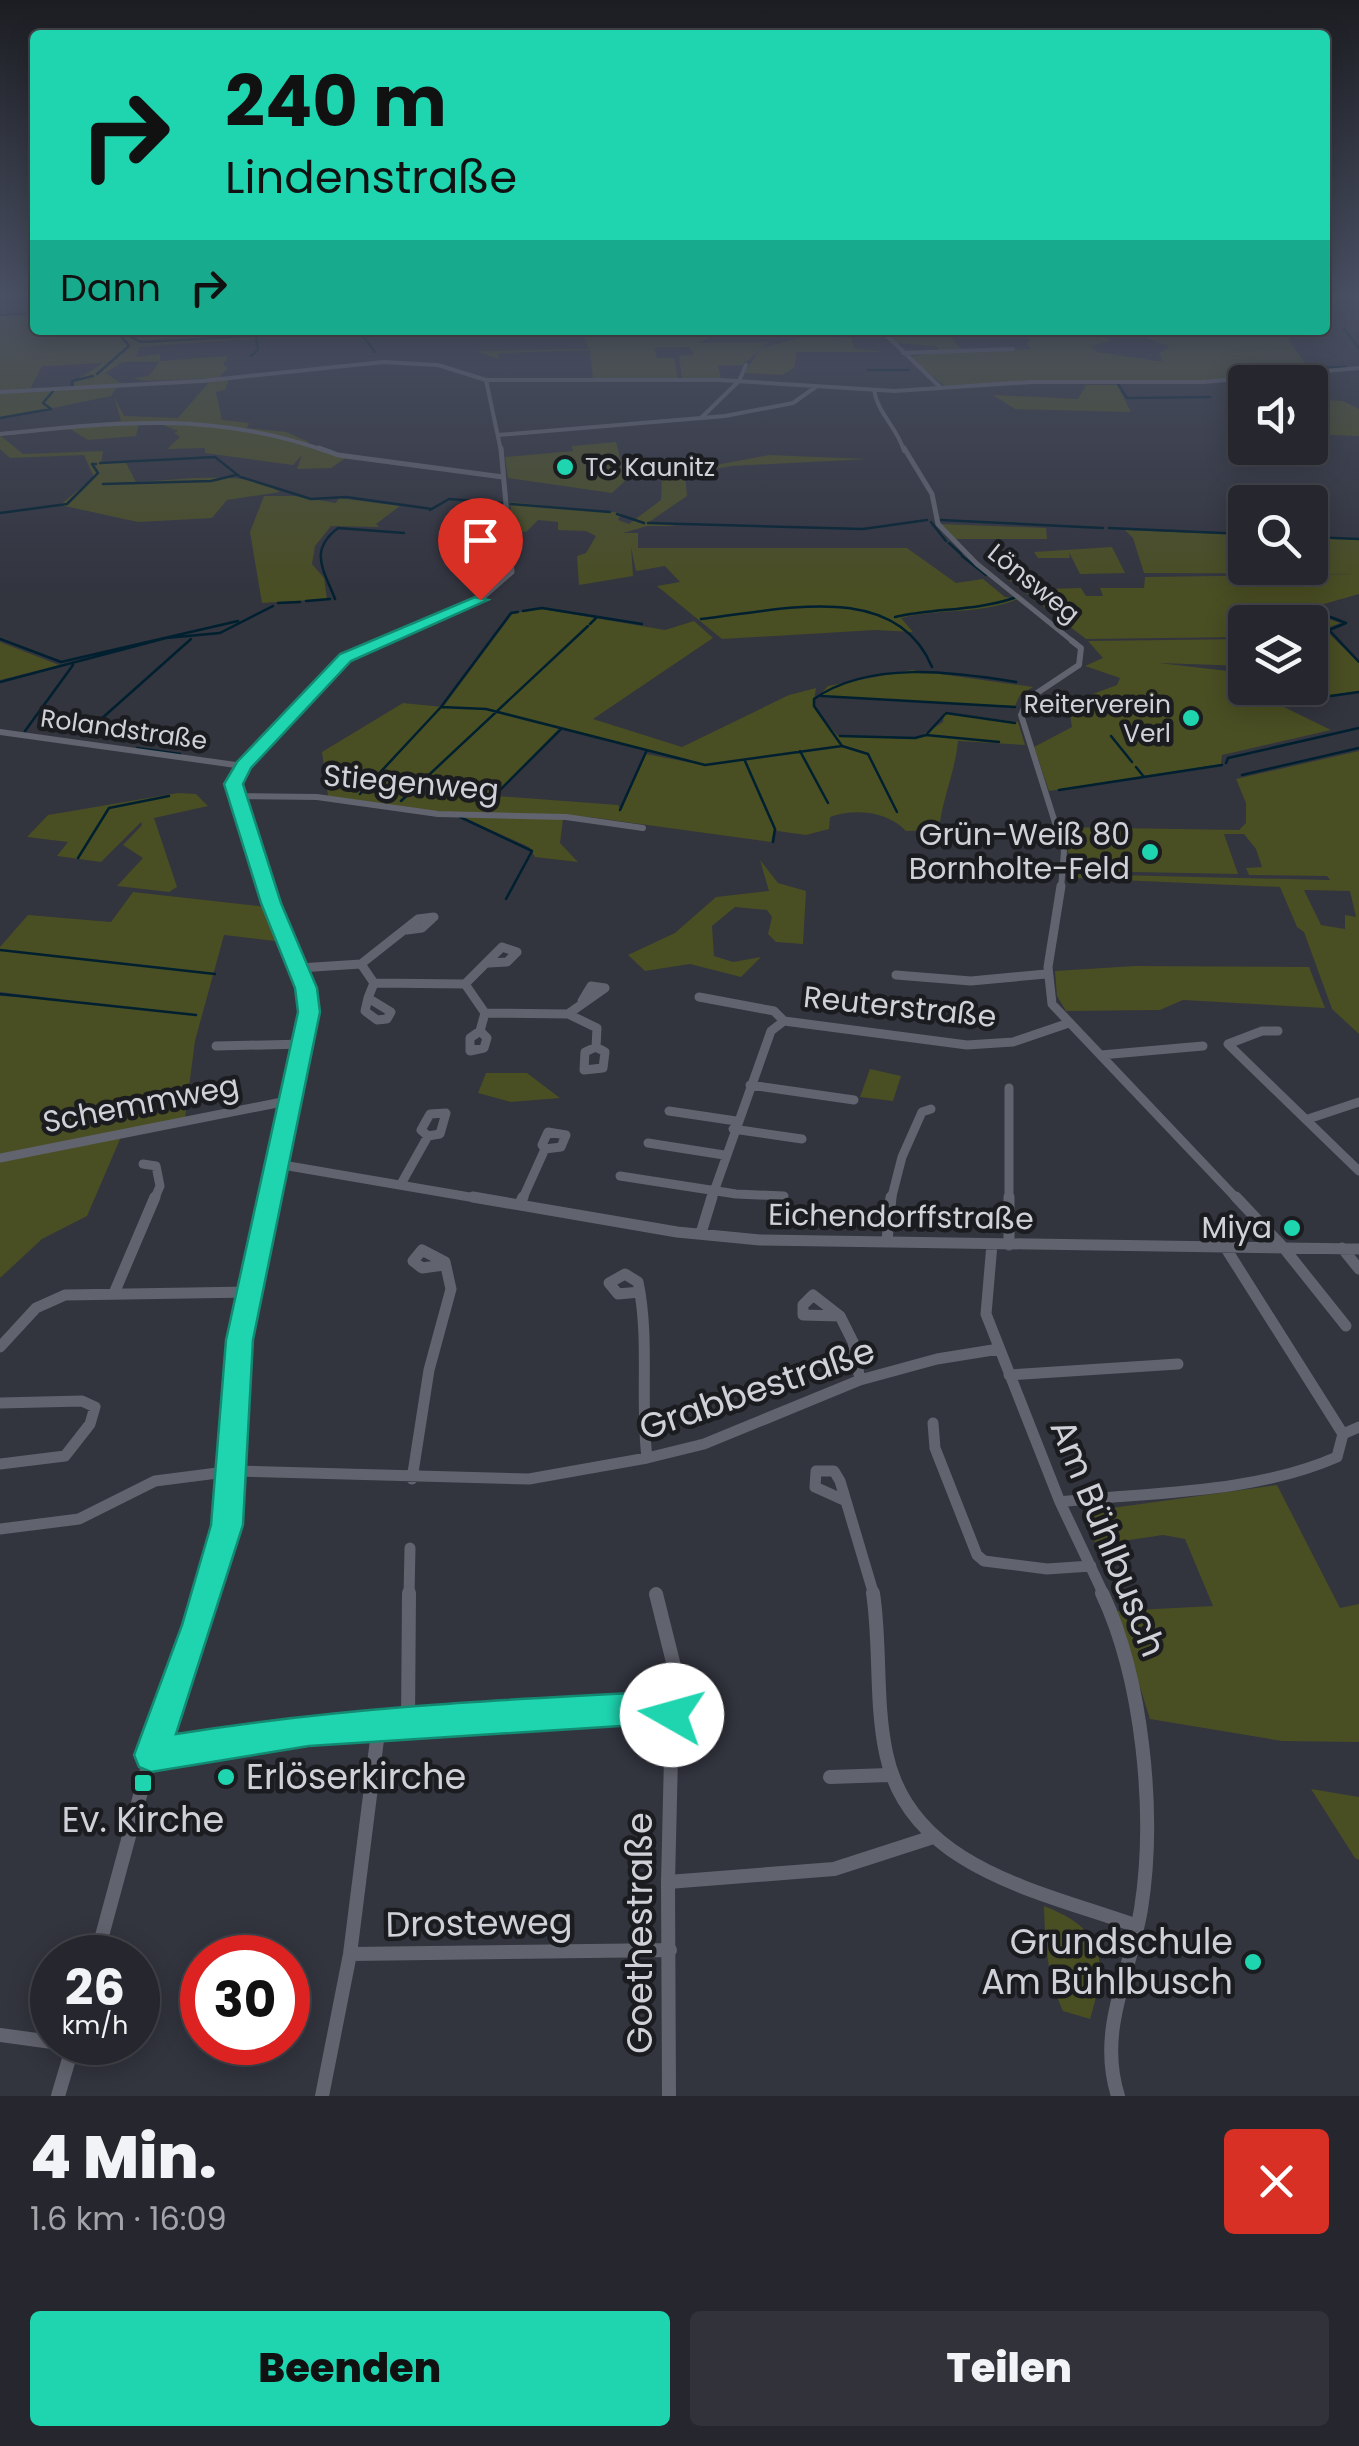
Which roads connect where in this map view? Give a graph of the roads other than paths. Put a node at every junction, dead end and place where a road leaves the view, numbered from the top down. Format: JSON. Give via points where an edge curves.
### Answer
{"nodes":[{"id":1,"x":493,"y":396,"type":"edge"},
{"id":2,"x":724,"y":396,"type":"edge"},
{"id":3,"x":799,"y":396,"type":"edge"},
{"id":4,"x":875,"y":396,"type":"edge"},
{"id":5,"x":700,"y":419,"type":"junction"},
{"id":6,"x":0,"y":434,"type":"edge"},
{"id":7,"x":498,"y":434,"type":"junction"},
{"id":8,"x":502,"y":477,"type":"junction"},
{"id":9,"x":0,"y":732,"type":"edge"},
{"id":10,"x":243,"y":766,"type":"junction"},
{"id":11,"x":234,"y":796,"type":"junction"},
{"id":12,"x":643,"y":828,"type":"dead end"},
{"id":13,"x":403,"y":930,"type":"dead end"},
{"id":14,"x":490,"y":963,"type":"dead end"},
{"id":15,"x":362,"y":964,"type":"junction"},
{"id":16,"x":298,"y":968,"type":"junction"},
{"id":17,"x":1046,"y":974,"type":"junction"},
{"id":18,"x":896,"y":976,"type":"dead end"},
{"id":19,"x":374,"y":983,"type":"junction"},
{"id":20,"x":464,"y":984,"type":"junction"},
{"id":21,"x":699,"y":996,"type":"dead end"},
{"id":22,"x":368,"y":998,"type":"dead end"},
{"id":23,"x":582,"y":1002,"type":"dead end"},
{"id":24,"x":485,"y":1013,"type":"junction"},
{"id":25,"x":568,"y":1014,"type":"junction"},
{"id":26,"x":784,"y":1022,"type":"junction"},
{"id":27,"x":1069,"y":1023,"type":"junction"},
{"id":28,"x":480,"y":1031,"type":"dead end"},
{"id":29,"x":1278,"y":1031,"type":"dead end"},
{"id":30,"x":304,"y":1044,"type":"junction"},
{"id":31,"x":216,"y":1046,"type":"dead end"},
{"id":32,"x":1202,"y":1046,"type":"dead end"},
{"id":33,"x":596,"y":1047,"type":"dead end"},
{"id":34,"x":1101,"y":1055,"type":"junction"},
{"id":35,"x":750,"y":1085,"type":"junction"},
{"id":36,"x":1009,"y":1088,"type":"dead end"},
{"id":37,"x":292,"y":1100,"type":"junction"},
{"id":38,"x":854,"y":1100,"type":"dead end"},
{"id":39,"x":1359,"y":1102,"type":"edge"},
{"id":40,"x":930,"y":1109,"type":"dead end"},
{"id":41,"x":668,"y":1111,"type":"dead end"},
{"id":42,"x":1308,"y":1120,"type":"junction"},
{"id":43,"x":734,"y":1125,"type":"junction"},
{"id":44,"x":428,"y":1136,"type":"dead end"},
{"id":45,"x":802,"y":1139,"type":"dead end"},
{"id":46,"x":648,"y":1143,"type":"dead end"},
{"id":47,"x":545,"y":1150,"type":"dead end"},
{"id":48,"x":724,"y":1155,"type":"junction"},
{"id":49,"x":0,"y":1158,"type":"edge"},
{"id":50,"x":142,"y":1164,"type":"dead end"},
{"id":51,"x":277,"y":1164,"type":"junction"},
{"id":52,"x":1359,"y":1171,"type":"edge"},
{"id":53,"x":620,"y":1176,"type":"dead end"},
{"id":54,"x":402,"y":1184,"type":"junction"},
{"id":55,"x":712,"y":1191,"type":"junction"},
{"id":56,"x":784,"y":1196,"type":"dead end"},
{"id":57,"x":520,"y":1204,"type":"junction"},
{"id":58,"x":701,"y":1234,"type":"junction"},
{"id":59,"x":887,"y":1241,"type":"junction"},
{"id":60,"x":992,"y":1244,"type":"junction"},
{"id":61,"x":1009,"y":1245,"type":"junction"},
{"id":62,"x":1224,"y":1247,"type":"junction"},
{"id":63,"x":1283,"y":1247,"type":"junction"},
{"id":64,"x":1342,"y":1248,"type":"junction"},
{"id":65,"x":1359,"y":1248,"type":"edge"},
{"id":66,"x":444,"y":1264,"type":"dead end"},
{"id":67,"x":1359,"y":1269,"type":"edge"},
{"id":68,"x":115,"y":1291,"type":"junction"},
{"id":69,"x":250,"y":1292,"type":"junction"},
{"id":70,"x":640,"y":1292,"type":"dead end"},
{"id":71,"x":840,"y":1316,"type":"dead end"},
{"id":72,"x":1346,"y":1326,"type":"dead end"},
{"id":73,"x":0,"y":1347,"type":"edge"},
{"id":74,"x":999,"y":1349,"type":"junction"},
{"id":75,"x":1178,"y":1364,"type":"dead end"},
{"id":76,"x":1009,"y":1375,"type":"junction"},
{"id":77,"x":860,"y":1380,"type":"junction"},
{"id":78,"x":0,"y":1403,"type":"edge"},
{"id":79,"x":933,"y":1422,"type":"dead end"},
{"id":80,"x":1359,"y":1427,"type":"edge"},
{"id":81,"x":1344,"y":1434,"type":"junction"},
{"id":82,"x":648,"y":1458,"type":"junction"},
{"id":83,"x":0,"y":1464,"type":"edge"},
{"id":84,"x":233,"y":1471,"type":"junction"},
{"id":85,"x":412,"y":1479,"type":"junction"},
{"id":86,"x":846,"y":1502,"type":"dead end"},
{"id":87,"x":1060,"y":1502,"type":"junction"},
{"id":88,"x":0,"y":1529,"type":"edge"},
{"id":89,"x":410,"y":1548,"type":"dead end"},
{"id":90,"x":1090,"y":1566,"type":"junction"},
{"id":91,"x":656,"y":1594,"type":"dead end"},
{"id":92,"x":672,"y":1715,"type":"junction"},
{"id":93,"x":408,"y":1720,"type":"junction"},
{"id":94,"x":378,"y":1724,"type":"junction"},
{"id":95,"x":151,"y":1755,"type":"junction"},
{"id":96,"x":889,"y":1775,"type":"junction"},
{"id":97,"x":830,"y":1777,"type":"dead end"},
{"id":98,"x":930,"y":1838,"type":"junction"},
{"id":99,"x":668,"y":1882,"type":"junction"},
{"id":100,"x":1137,"y":1926,"type":"junction"},
{"id":101,"x":102,"y":1935,"type":"edge"},
{"id":102,"x":670,"y":1950,"type":"junction"},
{"id":103,"x":350,"y":1954,"type":"junction"},
{"id":104,"x":0,"y":2035,"type":"edge"},
{"id":105,"x":30,"y":2039,"type":"edge"},
{"id":106,"x":64,"y":2065,"type":"edge"},
{"id":107,"x":58,"y":2096,"type":"edge"},
{"id":108,"x":322,"y":2096,"type":"edge"},
{"id":109,"x":669,"y":2096,"type":"edge"},
{"id":110,"x":1118,"y":2096,"type":"edge"}],
"edges":[{"from":1,"to":7,"type":"street"},
{"from":2,"to":5,"type":"street"},
{"from":3,"to":5,"type":"street","via":[[785,405]]},
{"from":4,"to":17,"type":"street","name":"Lönsweg","via":[[877,410],[898,430],[910,464],[932,494],[938,524],[1081,648],[1079,664],[1028,699],[1021,715],[1064,851]]},
{"from":5,"to":7,"type":"street"},
{"from":6,"to":8,"type":"street","via":[[177,420],[284,436],[338,456]]},
{"from":7,"to":8,"type":"street"},
{"from":8,"to":10,"type":"street","via":[[512,572],[480,600],[345,658]]},
{"from":9,"to":10,"type":"street","name":"Rolandstraße"},
{"from":10,"to":11,"type":"street"},
{"from":11,"to":12,"type":"street","name":"Stiegenweg","via":[[317,796],[438,814],[554,816]]},
{"from":11,"to":16,"type":"street"},
{"from":13,"to":15,"type":"street"},
{"from":14,"to":20,"type":"street"},
{"from":15,"to":16,"type":"street"},
{"from":15,"to":19,"type":"street"},
{"from":16,"to":30,"type":"street","via":[[309,1012]]},
{"from":17,"to":18,"type":"street","via":[[971,981]]},
{"from":17,"to":27,"type":"street","via":[[1052,1004]]},
{"from":19,"to":20,"type":"street"},
{"from":19,"to":22,"type":"street"},
{"from":20,"to":24,"type":"street"},
{"from":21,"to":26,"type":"street","name":"Reuterstraße","via":[[774,1011]]},
{"from":23,"to":25,"type":"street"},
{"from":24,"to":25,"type":"street"},
{"from":24,"to":28,"type":"street"},
{"from":25,"to":33,"type":"street","via":[[597,1028]]},
{"from":26,"to":27,"type":"street","name":"Reuterstraße","via":[[995,1045]]},
{"from":26,"to":35,"type":"street","name":"Reuterstraße","via":[[770,1031]]},
{"from":27,"to":34,"type":"street"},
{"from":29,"to":42,"type":"street","via":[[1228,1044]]},
{"from":30,"to":31,"type":"street"},
{"from":30,"to":37,"type":"street"},
{"from":32,"to":34,"type":"street"},
{"from":34,"to":63,"type":"street"},
{"from":35,"to":38,"type":"street"},
{"from":35,"to":43,"type":"street","name":"Reuterstraße"},
{"from":36,"to":61,"type":"street"},
{"from":37,"to":49,"type":"street","name":"Schemmweg"},
{"from":37,"to":51,"type":"street"},
{"from":39,"to":42,"type":"street"},
{"from":40,"to":59,"type":"street","via":[[922,1112],[910,1141]]},
{"from":41,"to":43,"type":"street"},
{"from":42,"to":52,"type":"street"},
{"from":43,"to":45,"type":"street"},
{"from":43,"to":48,"type":"street","name":"Reuterstraße"},
{"from":44,"to":54,"type":"street"},
{"from":46,"to":48,"type":"street"},
{"from":47,"to":57,"type":"street"},
{"from":48,"to":55,"type":"street","name":"Reuterstraße"},
{"from":50,"to":68,"type":"street","via":[[156,1166],[160,1186]]},
{"from":51,"to":54,"type":"street","name":"Eichendorffstraße"},
{"from":51,"to":69,"type":"street"},
{"from":53,"to":55,"type":"street"},
{"from":54,"to":57,"type":"street","name":"Eichendorffstraße"},
{"from":55,"to":56,"type":"street"},
{"from":55,"to":58,"type":"street","name":"Reuterstraße"},
{"from":57,"to":58,"type":"street","name":"Eichendorffstraße"},
{"from":58,"to":59,"type":"street","name":"Eichendorffstraße"},
{"from":59,"to":60,"type":"street","name":"Eichendorffstraße"},
{"from":60,"to":61,"type":"street","name":"Eichendorffstraße"},
{"from":60,"to":74,"type":"street","name":"Am Bühlbusch","via":[[986,1314]]},
{"from":61,"to":62,"type":"street","name":"Eichendorffstraße"},
{"from":62,"to":63,"type":"street","name":"Eichendorffstraße"},
{"from":62,"to":81,"type":"street"},
{"from":63,"to":64,"type":"street","name":"Eichendorffstraße"},
{"from":63,"to":72,"type":"street"},
{"from":64,"to":65,"type":"street","name":"Eichendorffstraße"},
{"from":64,"to":67,"type":"street"},
{"from":66,"to":85,"type":"street","via":[[449,1300],[427,1378]]},
{"from":68,"to":69,"type":"street"},
{"from":68,"to":73,"type":"street","via":[[46,1300]]},
{"from":69,"to":84,"type":"street","via":[[235,1371]]},
{"from":70,"to":82,"type":"street"},
{"from":71,"to":77,"type":"street","via":[[849,1325]]},
{"from":74,"to":76,"type":"street","name":"Am Bühlbusch"},
{"from":74,"to":77,"type":"street","name":"Grabbestraße"},
{"from":75,"to":76,"type":"street"},
{"from":76,"to":87,"type":"street","name":"Am Bühlbusch"},
{"from":77,"to":82,"type":"street","name":"Grabbestraße","via":[[704,1444]]},
{"from":78,"to":83,"type":"street","via":[[82,1401],[95,1407],[65,1456]]},
{"from":79,"to":90,"type":"street","via":[[936,1448],[984,1561]]},
{"from":80,"to":81,"type":"street"},
{"from":81,"to":87,"type":"street","via":[[1338,1457],[1311,1468]]},
{"from":82,"to":85,"type":"street","name":"Grabbestraße","via":[[529,1478]]},
{"from":84,"to":85,"type":"street","name":"Grabbestraße"},
{"from":84,"to":88,"type":"street","name":"Grabbestraße","via":[[155,1481],[79,1519]]},
{"from":84,"to":95,"type":"street","via":[[216,1566]]},
{"from":86,"to":96,"type":"street","via":[[872,1589]]},
{"from":87,"to":90,"type":"street","name":"Am Bühlbusch"},
{"from":89,"to":93,"type":"street"},
{"from":90,"to":100,"type":"street","name":"Am Bühlbusch","via":[[1116,1624],[1138,1714],[1147,1828]]},
{"from":91,"to":92,"type":"street","name":"Goethestraße","via":[[678,1682]]},
{"from":92,"to":93,"type":"street","via":[[652,1708]]},
{"from":92,"to":99,"type":"street","name":"Goethestraße"},
{"from":93,"to":94,"type":"street"},
{"from":94,"to":95,"type":"street"},
{"from":94,"to":103,"type":"street"},
{"from":95,"to":101,"type":"street"},
{"from":96,"to":97,"type":"street"},
{"from":96,"to":98,"type":"street","via":[[901,1805]]},
{"from":98,"to":99,"type":"street","via":[[844,1871]]},
{"from":98,"to":100,"type":"street","via":[[965,1860]]},
{"from":99,"to":102,"type":"street","name":"Goethestraße"},
{"from":100,"to":110,"type":"street","name":"Am Bühlbusch","via":[[1110,2036],[1108,2065]]},
{"from":102,"to":103,"type":"street","name":"Drosteweg"},
{"from":102,"to":109,"type":"street","name":"Goethestraße"},
{"from":103,"to":108,"type":"street"},
{"from":104,"to":105,"type":"street"},
{"from":106,"to":107,"type":"street"}]}
